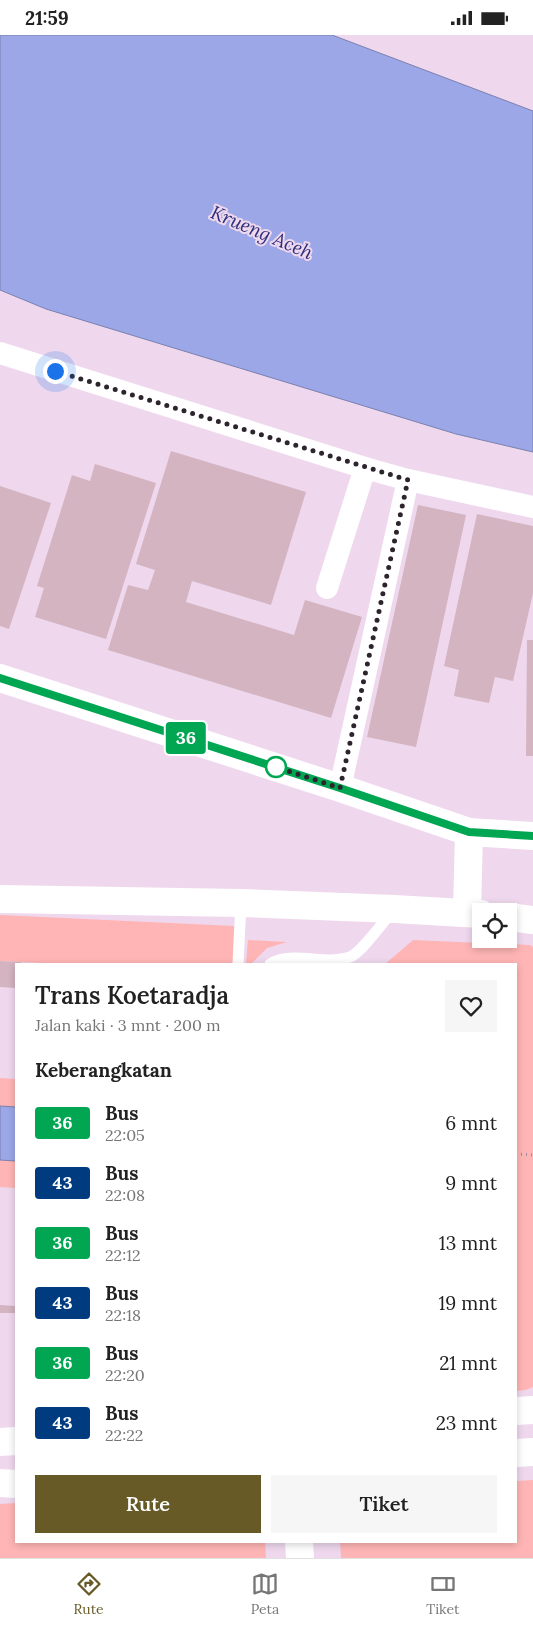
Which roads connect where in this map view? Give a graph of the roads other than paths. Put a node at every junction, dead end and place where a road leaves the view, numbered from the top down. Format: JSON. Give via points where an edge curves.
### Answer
{"nodes":[{"id":1,"x":0,"y":353,"type":"edge"},
{"id":2,"x":365,"y":468,"type":"junction"},
{"id":3,"x":408,"y":480,"type":"junction"},
{"id":4,"x":533,"y":507,"type":"edge"},
{"id":5,"x":327,"y":588,"type":"dead end"},
{"id":6,"x":0,"y":678,"type":"edge"},
{"id":7,"x":340,"y":788,"type":"junction"},
{"id":8,"x":469,"y":832,"type":"junction"},
{"id":9,"x":533,"y":836,"type":"edge"},
{"id":10,"x":0,"y":899,"type":"edge"},
{"id":11,"x":241,"y":903,"type":"junction"},
{"id":12,"x":473,"y":903,"type":"edge"},
{"id":13,"x":394,"y":909,"type":"junction"},
{"id":14,"x":472,"y":913,"type":"edge"},
{"id":15,"x":517,"y":918,"type":"edge"},
{"id":16,"x":533,"y":920,"type":"edge"},
{"id":17,"x":238,"y":963,"type":"edge"},
{"id":18,"x":271,"y":963,"type":"edge"},
{"id":19,"x":533,"y":1410,"type":"edge"},
{"id":20,"x":517,"y":1411,"type":"edge"},
{"id":21,"x":15,"y":1441,"type":"edge"},
{"id":22,"x":0,"y":1442,"type":"edge"},
{"id":23,"x":533,"y":1452,"type":"edge"},
{"id":24,"x":517,"y":1453,"type":"edge"},
{"id":25,"x":0,"y":1483,"type":"edge"},
{"id":26,"x":15,"y":1484,"type":"edge"},
{"id":27,"x":300,"y":1543,"type":"edge"},
{"id":28,"x":300,"y":1558,"type":"edge"}],
"edges":[{"from":1,"to":2,"type":"street"},
{"from":2,"to":3,"type":"street"},
{"from":2,"to":5,"type":"street"},
{"from":3,"to":4,"type":"street"},
{"from":3,"to":7,"type":"street"},
{"from":6,"to":7,"type":"main road"},
{"from":7,"to":8,"type":"main road"},
{"from":8,"to":9,"type":"main road"},
{"from":8,"to":12,"type":"main road"},
{"from":10,"to":11,"type":"main road"},
{"from":11,"to":13,"type":"main road"},
{"from":11,"to":17,"type":"lane"},
{"from":13,"to":14,"type":"main road"},
{"from":13,"to":18,"type":"lane","via":[[350,957],[331,960],[286,958]]},
{"from":15,"to":16,"type":"main road"},
{"from":19,"to":20,"type":"main road"},
{"from":21,"to":22,"type":"main road"},
{"from":23,"to":24,"type":"main road"},
{"from":25,"to":26,"type":"main road"},
{"from":27,"to":28,"type":"main road"}]}
